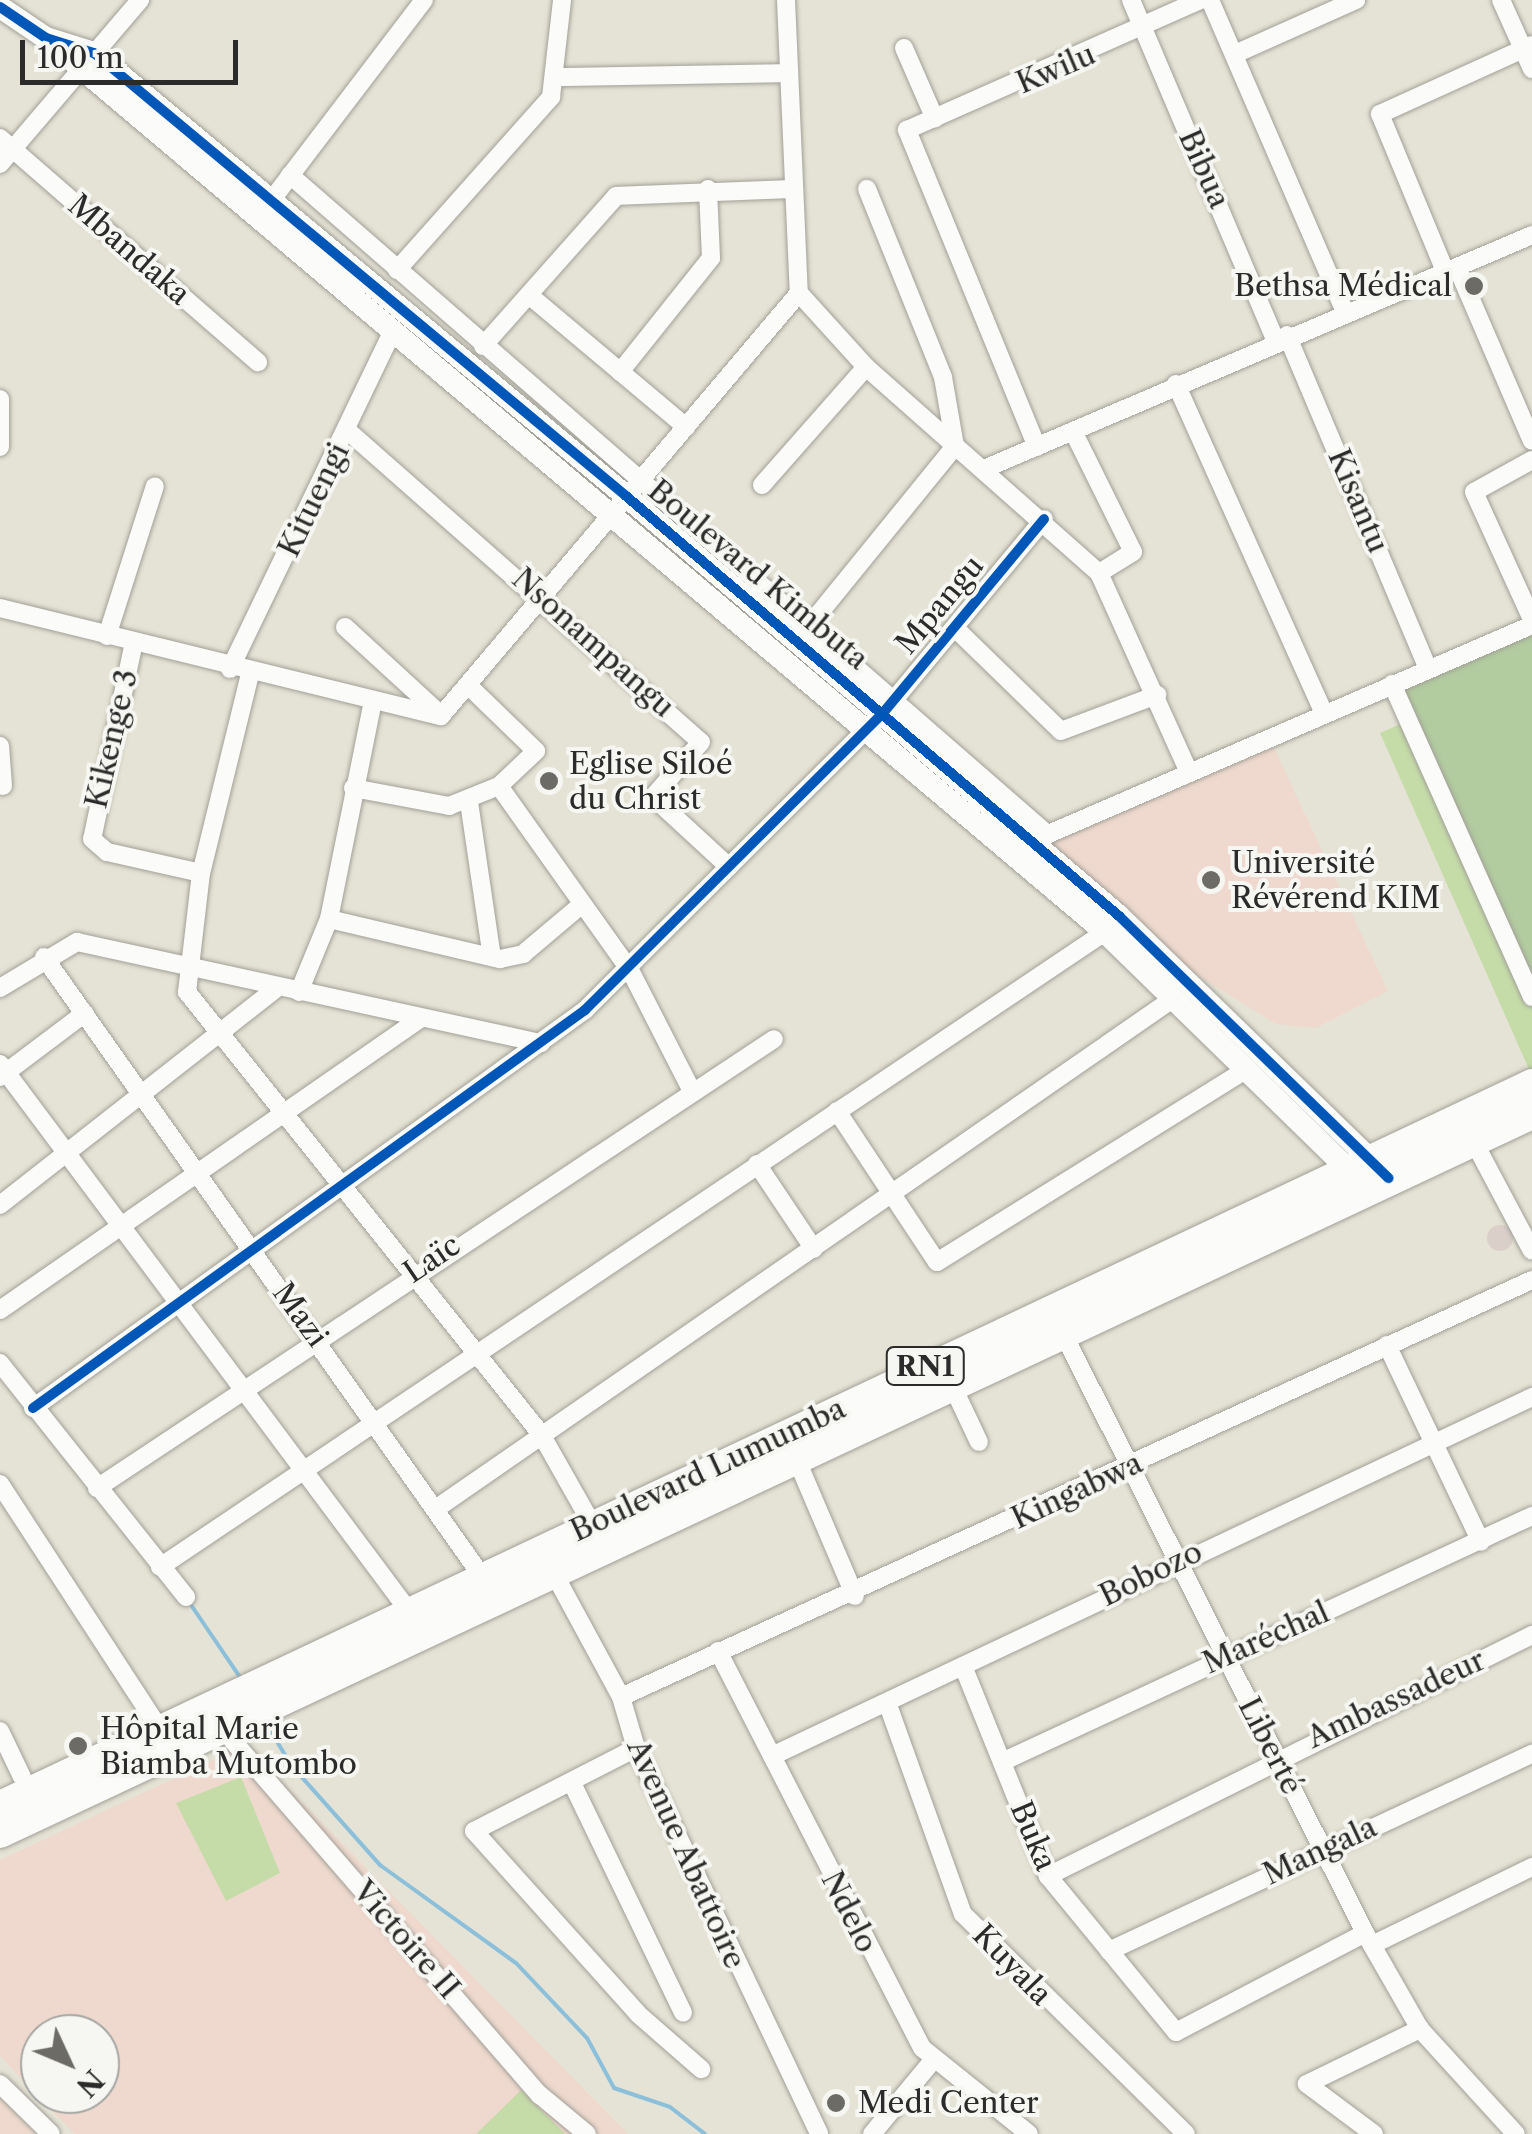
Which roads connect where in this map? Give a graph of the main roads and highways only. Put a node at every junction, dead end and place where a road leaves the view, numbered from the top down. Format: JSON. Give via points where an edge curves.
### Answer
{"nodes":[{"id":1,"x":1532,"y":1084,"type":"edge"},
{"id":2,"x":1532,"y":1114,"type":"edge"},
{"id":3,"x":1368,"y":1173,"type":"junction"},
{"id":4,"x":547,"y":1562,"type":"junction"},
{"id":5,"x":326,"y":1666,"type":"junction"},
{"id":6,"x":257,"y":1703,"type":"junction"},
{"id":7,"x":11,"y":1782,"type":"edge"},
{"id":8,"x":0,"y":1806,"type":"edge"},
{"id":9,"x":0,"y":1832,"type":"edge"},
{"id":10,"x":0,"y":1847,"type":"edge"}],
"edges":[{"from":1,"to":3,"type":"highway","name":"Boulevard Lumumba","number":"RN1"},
{"from":2,"to":3,"type":"highway","name":"Boulevard Lumumba","number":"RN1","via":[[1474,1142]]},
{"from":3,"to":4,"type":"highway","name":"Boulevard Lumumba","number":"RN1","via":[[952,1385]]},
{"from":3,"to":4,"type":"highway","name":"Boulevard Lumumba","number":"RN1","via":[[592,1524]]},
{"from":4,"to":5,"type":"highway","name":"Boulevard Lumumba","number":"RN1"},
{"from":4,"to":5,"type":"highway","name":"Boulevard Lumumba","number":"RN1","via":[[483,1578]]},
{"from":5,"to":6,"type":"highway"},
{"from":6,"to":7,"type":"highway","via":[[154,1720]]},
{"from":6,"to":8,"type":"highway"},
{"from":6,"to":9,"type":"highway"},
{"from":6,"to":10,"type":"highway"}]}
